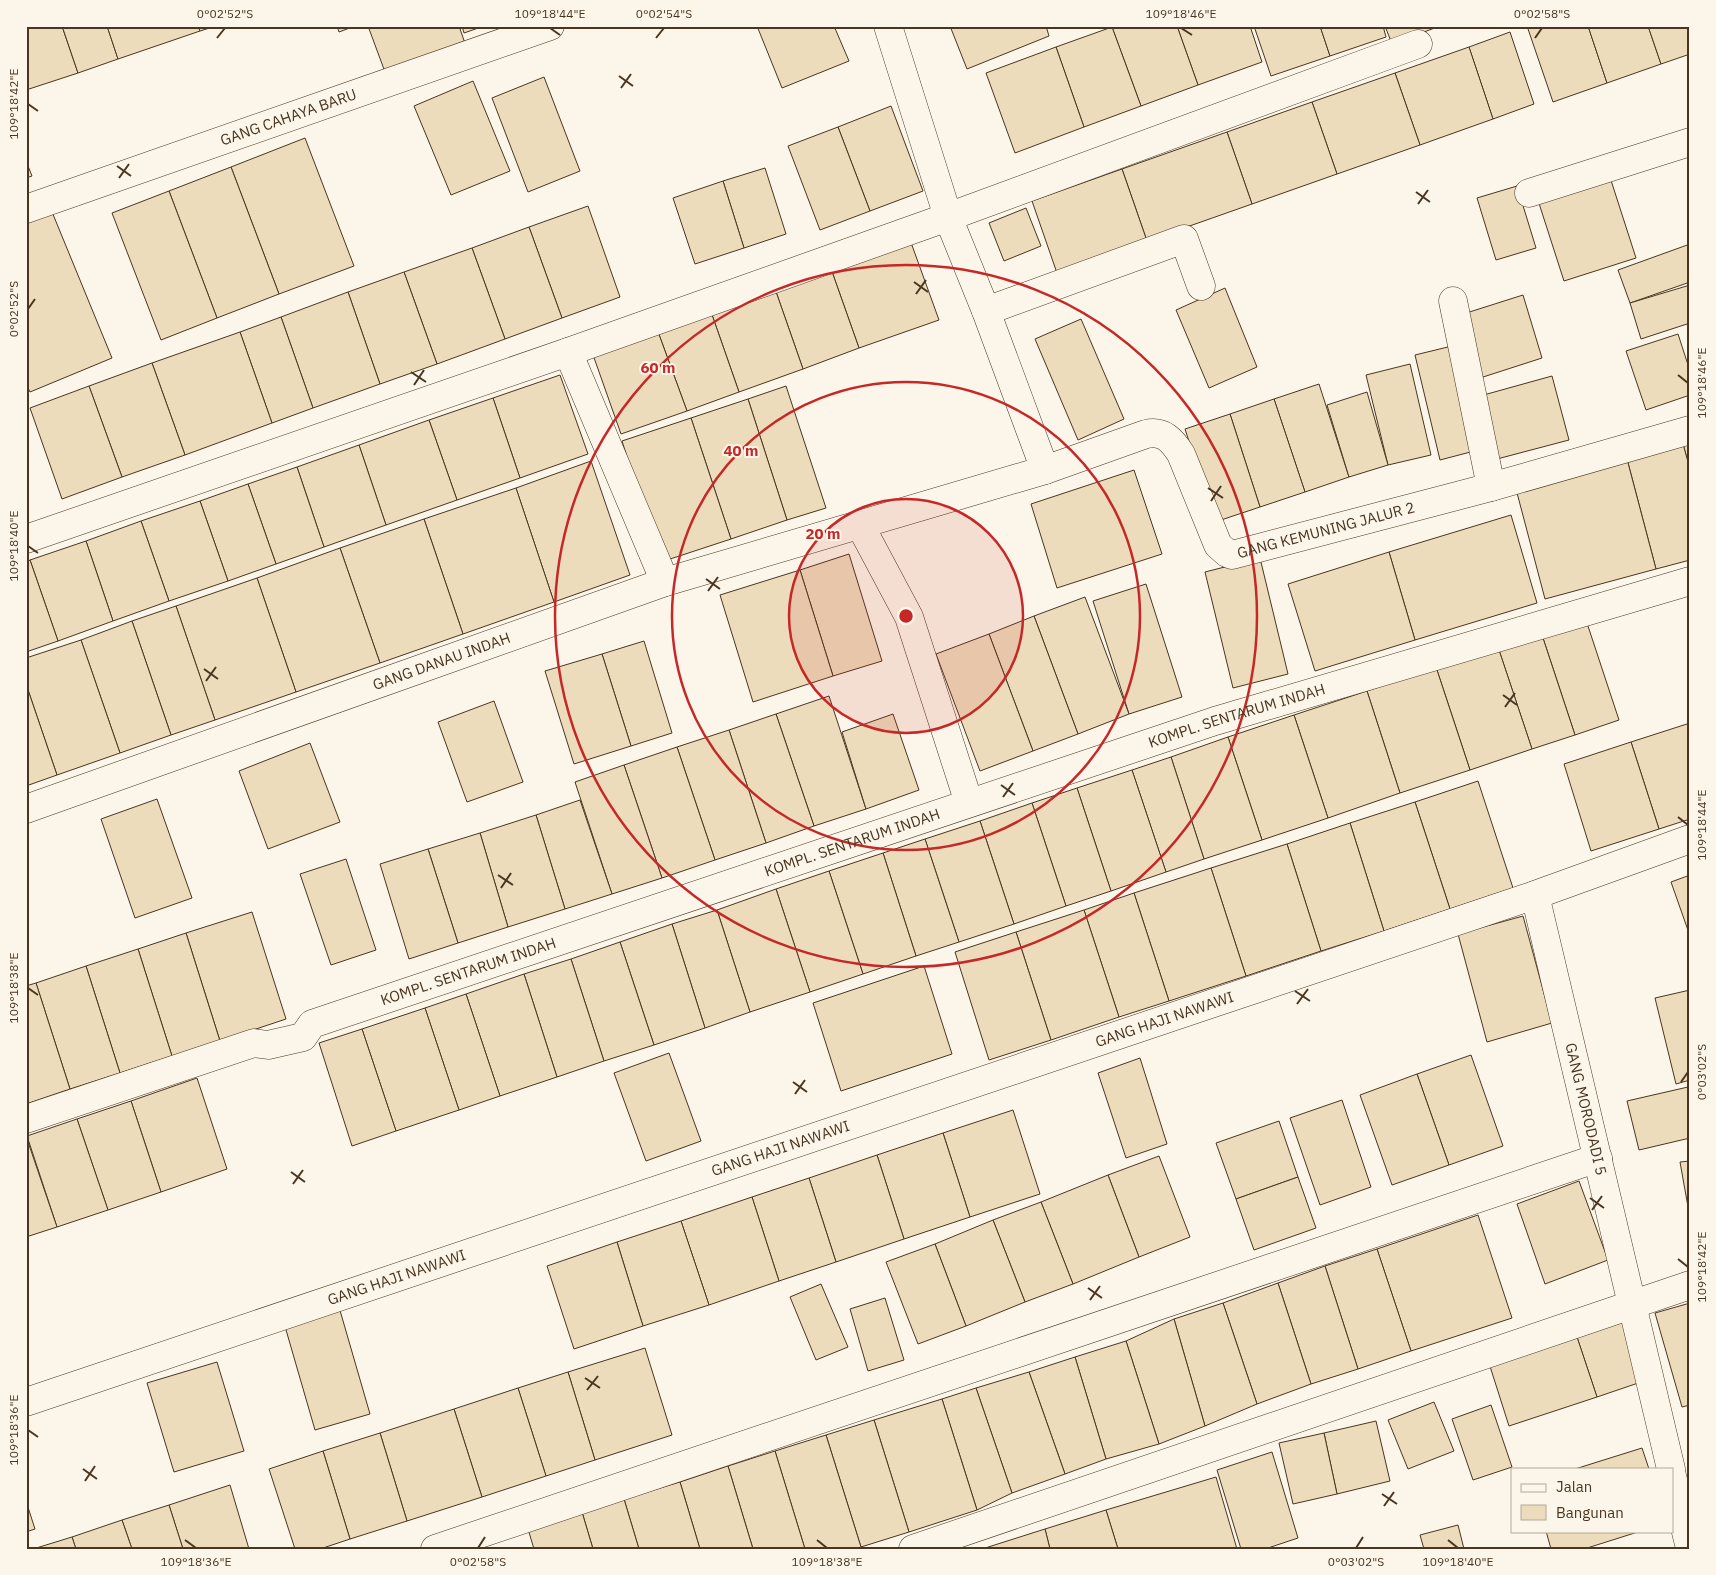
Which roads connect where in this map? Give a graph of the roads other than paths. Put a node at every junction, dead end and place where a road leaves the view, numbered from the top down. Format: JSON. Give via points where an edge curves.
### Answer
{"nodes":[{"id":1,"x":550,"y":26,"type":"edge"},
{"id":2,"x":888,"y":26,"type":"edge"},
{"id":3,"x":1418,"y":44,"type":"dead end"},
{"id":4,"x":1690,"y":142,"type":"edge"},
{"id":5,"x":1529,"y":193,"type":"dead end"},
{"id":6,"x":26,"y":209,"type":"edge"},
{"id":7,"x":948,"y":217,"type":"junction"},
{"id":8,"x":1201,"y":286,"type":"dead end"},
{"id":9,"x":1453,"y":301,"type":"dead end"},
{"id":10,"x":986,"y":311,"type":"junction"},
{"id":11,"x":568,"y":352,"type":"junction"},
{"id":12,"x":1690,"y":430,"type":"edge"},
{"id":13,"x":1045,"y":470,"type":"junction"},
{"id":14,"x":1491,"y":487,"type":"junction"},
{"id":15,"x":860,"y":525,"type":"junction"},
{"id":16,"x":26,"y":539,"type":"edge"},
{"id":17,"x":1690,"y":581,"type":"edge"},
{"id":18,"x":665,"y":582,"type":"junction"},
{"id":19,"x":970,"y":803,"type":"junction"},
{"id":20,"x":26,"y":809,"type":"edge"},
{"id":21,"x":1690,"y":839,"type":"edge"},
{"id":22,"x":1534,"y":895,"type":"junction"},
{"id":23,"x":26,"y":1120,"type":"edge"},
{"id":24,"x":1598,"y":1158,"type":"junction"},
{"id":25,"x":1690,"y":1285,"type":"edge"},
{"id":26,"x":1631,"y":1305,"type":"junction"},
{"id":27,"x":26,"y":1402,"type":"edge"},
{"id":28,"x":1670,"y":1468,"type":"edge"},
{"id":29,"x":1674,"y":1484,"type":"edge"},
{"id":30,"x":1690,"y":1548,"type":"edge"},
{"id":31,"x":435,"y":1549,"type":"edge"},
{"id":32,"x":913,"y":1549,"type":"edge"}],
"edges":[{"from":1,"to":6,"type":"street","name":"GANG CAHAYA BARU"},
{"from":2,"to":7,"type":"street"},
{"from":3,"to":7,"type":"street"},
{"from":4,"to":5,"type":"street"},
{"from":7,"to":10,"type":"street"},
{"from":7,"to":11,"type":"street"},
{"from":8,"to":10,"type":"street","via":[[1184,238]]},
{"from":9,"to":14,"type":"street"},
{"from":10,"to":13,"type":"street"},
{"from":11,"to":16,"type":"street"},
{"from":11,"to":18,"type":"street"},
{"from":12,"to":14,"type":"street","name":"GANG KEMUNING JALUR 2"},
{"from":13,"to":14,"type":"street","name":"GANG KEMUNING JALUR 2","via":[[1146,434],[1160,434],[1173,441],[1181,454],[1218,545],[1232,555]]},
{"from":13,"to":15,"type":"street","name":"GANG KEMUNING JALUR 2"},
{"from":15,"to":18,"type":"street","name":"GANG DANAU INDAH"},
{"from":15,"to":19,"type":"street","via":[[909,616]]},
{"from":17,"to":19,"type":"street","name":"KOMPL. SENTARUM INDAH","via":[[1216,721]]},
{"from":18,"to":20,"type":"street","name":"GANG DANAU INDAH"},
{"from":19,"to":23,"type":"street","name":"KOMPL. SENTARUM INDAH","via":[[312,1024],[303,1037],[268,1045],[254,1043]]},
{"from":21,"to":22,"type":"street","name":"GANG HAJI NAWAWI"},
{"from":22,"to":24,"type":"street","name":"GANG MORODADI 5"},
{"from":22,"to":27,"type":"street","name":"GANG HAJI NAWAWI"},
{"from":24,"to":26,"type":"street","name":"GANG MORODADI 5"},
{"from":24,"to":31,"type":"street"},
{"from":25,"to":26,"type":"street"},
{"from":26,"to":28,"type":"street","name":"GANG MORODADI 5"},
{"from":26,"to":32,"type":"street"},
{"from":29,"to":30,"type":"street"}]}
